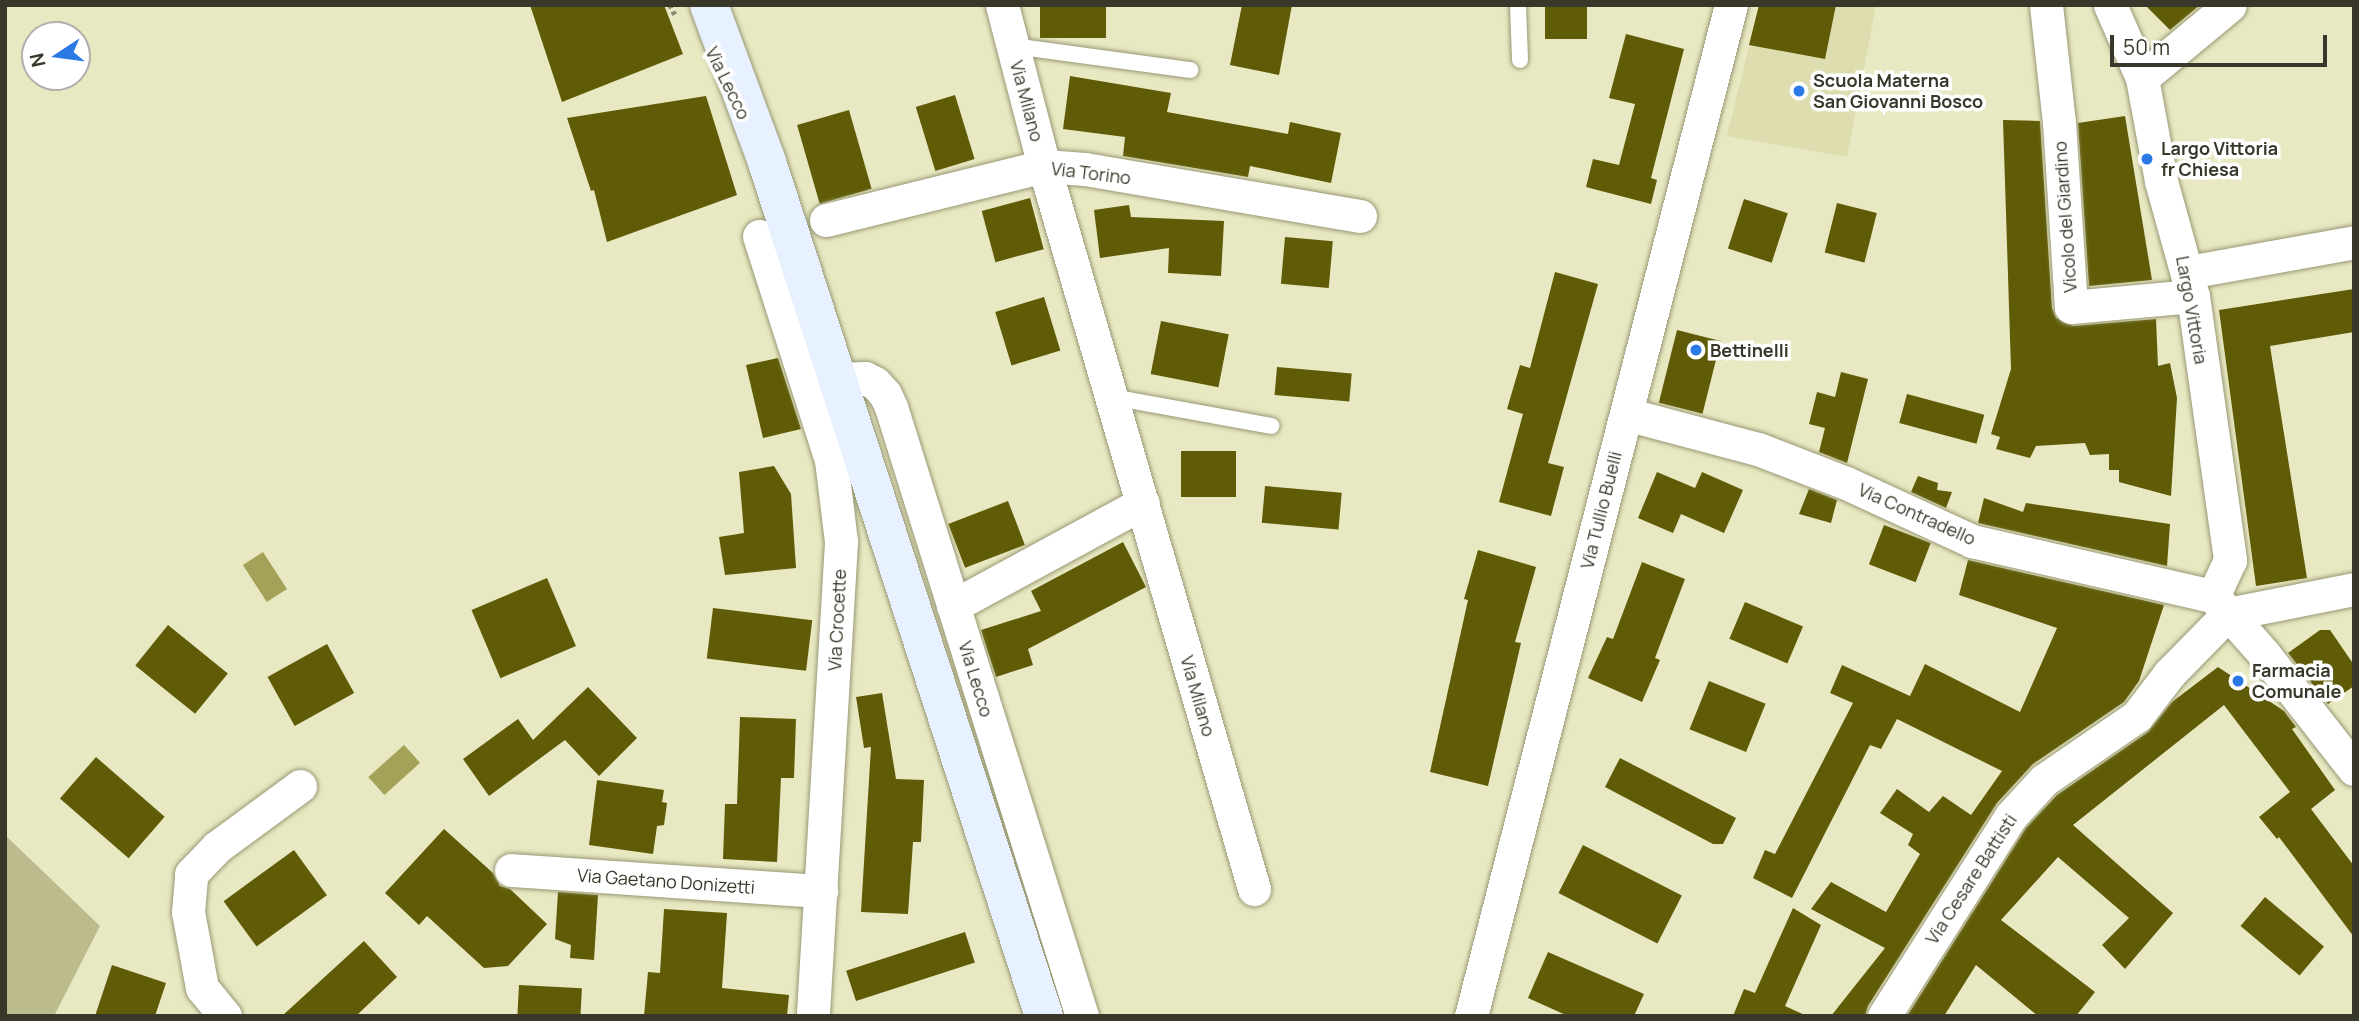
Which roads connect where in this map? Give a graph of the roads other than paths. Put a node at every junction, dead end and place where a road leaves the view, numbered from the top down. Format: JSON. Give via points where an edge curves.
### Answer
{"nodes":[{"id":1,"x":688,"y":5,"type":"edge"},
{"id":2,"x":709,"y":5,"type":"edge"},
{"id":3,"x":1002,"y":5,"type":"edge"},
{"id":4,"x":1518,"y":5,"type":"edge"},
{"id":5,"x":1731,"y":5,"type":"edge"},
{"id":6,"x":2046,"y":5,"type":"edge"},
{"id":7,"x":2110,"y":5,"type":"edge"},
{"id":8,"x":2230,"y":5,"type":"edge"},
{"id":9,"x":1013,"y":46,"type":"junction"},
{"id":10,"x":1520,"y":60,"type":"dead end"},
{"id":11,"x":1190,"y":70,"type":"dead end"},
{"id":12,"x":2142,"y":78,"type":"junction"},
{"id":13,"x":767,"y":162,"type":"junction"},
{"id":14,"x":1044,"y":166,"type":"junction"},
{"id":15,"x":1360,"y":216,"type":"dead end"},
{"id":16,"x":826,"y":220,"type":"dead end"},
{"id":17,"x":759,"y":236,"type":"dead end"},
{"id":18,"x":2354,"y":242,"type":"edge"},
{"id":19,"x":2191,"y":284,"type":"junction"},
{"id":20,"x":837,"y":379,"type":"junction"},
{"id":21,"x":1112,"y":397,"type":"junction"},
{"id":22,"x":1626,"y":414,"type":"junction"},
{"id":23,"x":1271,"y":426,"type":"dead end"},
{"id":24,"x":1143,"y":503,"type":"junction"},
{"id":25,"x":2354,"y":589,"type":"edge"},
{"id":26,"x":2221,"y":605,"type":"junction"},
{"id":27,"x":953,"y":606,"type":"junction"},
{"id":28,"x":2354,"y":769,"type":"edge"},
{"id":29,"x":300,"y":786,"type":"dead end"},
{"id":30,"x":511,"y":870,"type":"dead end"},
{"id":31,"x":1254,"y":890,"type":"dead end"},
{"id":32,"x":821,"y":891,"type":"junction"},
{"id":33,"x":225,"y":1016,"type":"edge"},
{"id":34,"x":813,"y":1016,"type":"edge"},
{"id":35,"x":1044,"y":1016,"type":"edge"},
{"id":36,"x":1082,"y":1016,"type":"edge"},
{"id":37,"x":1471,"y":1016,"type":"edge"},
{"id":38,"x":1884,"y":1016,"type":"edge"}],
"edges":[{"from":1,"to":13,"type":"main road","name":"Via Lecco"},
{"from":2,"to":13,"type":"main road","name":"Via Lecco"},
{"from":3,"to":9,"type":"street","name":"Via Milano"},
{"from":4,"to":10,"type":"lane"},
{"from":5,"to":22,"type":"street","name":"Via Tullio Buelli"},
{"from":6,"to":19,"type":"street","name":"Vicolo del Giardino","via":[[2071,307]]},
{"from":7,"to":12,"type":"street","name":"Largo Vittoria"},
{"from":8,"to":12,"type":"street"},
{"from":9,"to":11,"type":"lane","name":"Via Milano"},
{"from":9,"to":14,"type":"street","name":"Via Milano"},
{"from":12,"to":19,"type":"street","name":"Largo Vittoria","via":[[2161,181]]},
{"from":13,"to":20,"type":"main road","name":"Via Lecco"},
{"from":14,"to":15,"type":"street","name":"Via Torino"},
{"from":14,"to":16,"type":"street","name":"Via Torino"},
{"from":14,"to":21,"type":"street","name":"Via Milano"},
{"from":17,"to":32,"type":"street","name":"Via Crocette","via":[[831,460],[841,542]]},
{"from":18,"to":19,"type":"street","via":[[2283,253]]},
{"from":19,"to":26,"type":"street","name":"Largo Vittoria","via":[[2230,560]]},
{"from":20,"to":27,"type":"street","name":"Via Lecco","via":[[865,378],[885,394]]},
{"from":20,"to":35,"type":"main road","name":"Via Lecco"},
{"from":21,"to":23,"type":"lane"},
{"from":21,"to":24,"type":"street","name":"Via Milano"},
{"from":22,"to":26,"type":"street","name":"Via Contradello","via":[[1758,449],[1846,483],[1972,541]]},
{"from":22,"to":37,"type":"street","name":"Via Tullio Buelli"},
{"from":24,"to":27,"type":"street"},
{"from":24,"to":31,"type":"street","name":"Via Milano"},
{"from":25,"to":26,"type":"street"},
{"from":26,"to":28,"type":"street"},
{"from":26,"to":38,"type":"street","name":"Via Cesare Battisti","via":[[2137,716],[2044,780],[2011,816]]},
{"from":27,"to":36,"type":"street","name":"Via Lecco"},
{"from":29,"to":33,"type":"street","via":[[217,847],[191,874],[188,912],[202,988]]},
{"from":30,"to":32,"type":"street","name":"Via Gaetano Donizetti"},
{"from":32,"to":34,"type":"street","name":"Via Crocette"}]}
